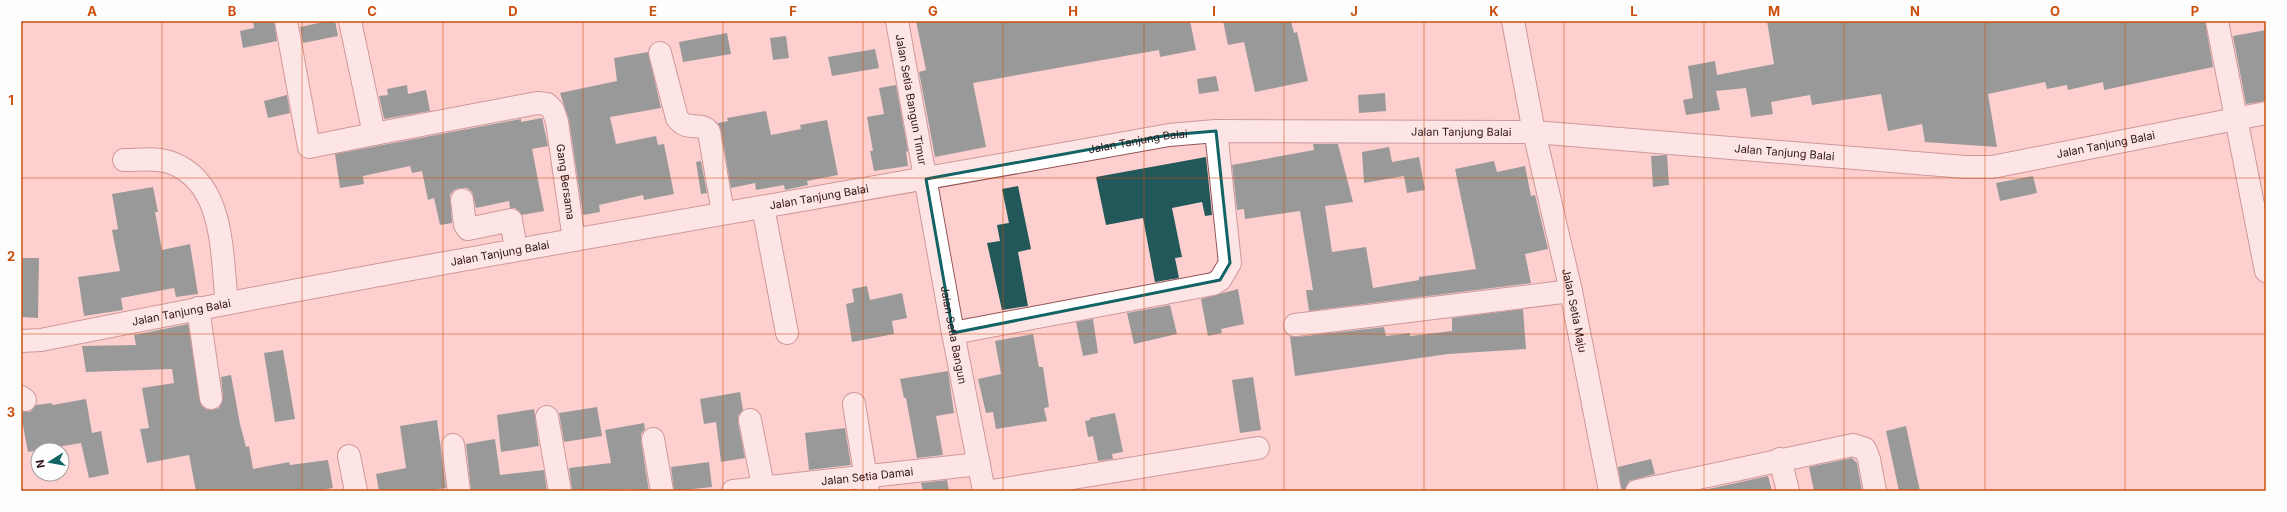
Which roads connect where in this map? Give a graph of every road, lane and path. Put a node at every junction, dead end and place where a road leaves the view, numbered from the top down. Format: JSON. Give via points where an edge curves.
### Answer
{"nodes":[{"id":1,"x":286,"y":21,"type":"edge"},
{"id":2,"x":350,"y":21,"type":"edge"},
{"id":3,"x":897,"y":21,"type":"edge"},
{"id":4,"x":1513,"y":21,"type":"edge"},
{"id":5,"x":2217,"y":21,"type":"edge"},
{"id":6,"x":660,"y":53,"type":"dead end"},
{"id":7,"x":2266,"y":114,"type":"edge"},
{"id":8,"x":2237,"y":119,"type":"junction"},
{"id":9,"x":1216,"y":130,"type":"junction"},
{"id":10,"x":1534,"y":132,"type":"junction"},
{"id":11,"x":374,"y":134,"type":"junction"},
{"id":12,"x":124,"y":160,"type":"dead end"},
{"id":13,"x":926,"y":179,"type":"junction"},
{"id":14,"x":462,"y":200,"type":"dead end"},
{"id":15,"x":763,"y":207,"type":"junction"},
{"id":16,"x":723,"y":213,"type":"junction"},
{"id":17,"x":574,"y":240,"type":"junction"},
{"id":18,"x":516,"y":250,"type":"junction"},
{"id":19,"x":2266,"y":271,"type":"edge"},
{"id":20,"x":1571,"y":291,"type":"junction"},
{"id":21,"x":227,"y":303,"type":"junction"},
{"id":22,"x":198,"y":308,"type":"junction"},
{"id":23,"x":1295,"y":325,"type":"dead end"},
{"id":24,"x":787,"y":333,"type":"dead end"},
{"id":25,"x":953,"y":333,"type":"junction"},
{"id":26,"x":21,"y":341,"type":"edge"},
{"id":27,"x":211,"y":398,"type":"dead end"},
{"id":28,"x":854,"y":404,"type":"dead end"},
{"id":29,"x":547,"y":417,"type":"dead end"},
{"id":30,"x":750,"y":420,"type":"dead end"},
{"id":31,"x":653,"y":440,"type":"dead end"},
{"id":32,"x":453,"y":445,"type":"dead end"},
{"id":33,"x":1258,"y":448,"type":"dead end"},
{"id":34,"x":349,"y":456,"type":"dead end"},
{"id":35,"x":1780,"y":460,"type":"junction"},
{"id":36,"x":979,"y":464,"type":"junction"},
{"id":37,"x":867,"y":483,"type":"edge"},
{"id":38,"x":1701,"y":484,"type":"edge"},
{"id":39,"x":763,"y":489,"type":"edge"},
{"id":40,"x":356,"y":491,"type":"edge"},
{"id":41,"x":459,"y":491,"type":"edge"},
{"id":42,"x":560,"y":491,"type":"edge"},
{"id":43,"x":662,"y":491,"type":"edge"},
{"id":44,"x":733,"y":491,"type":"edge"},
{"id":45,"x":984,"y":491,"type":"edge"},
{"id":46,"x":992,"y":491,"type":"edge"},
{"id":47,"x":1610,"y":491,"type":"edge"},
{"id":48,"x":1637,"y":491,"type":"edge"},
{"id":49,"x":1788,"y":491,"type":"edge"},
{"id":50,"x":1875,"y":491,"type":"edge"}],
"edges":[{"from":1,"to":11,"type":"street","via":[[309,147]]},
{"from":2,"to":11,"type":"street"},
{"from":3,"to":13,"type":"street","name":"Jalan Setia Bangun Timur"},
{"from":4,"to":10,"type":"street","name":"Jalan Setia Maju"},
{"from":5,"to":8,"type":"street"},
{"from":6,"to":16,"type":"street","via":[[677,118],[688,127],[706,127],[709,132]]},
{"from":7,"to":8,"type":"street","name":"Jalan Tanjung Balai"},
{"from":8,"to":10,"type":"street","name":"Jalan Tanjung Balai","via":[[1992,167]]},
{"from":8,"to":19,"type":"street"},
{"from":9,"to":10,"type":"street","name":"Jalan Tanjung Balai"},
{"from":9,"to":13,"type":"street","name":"Jalan Tanjung Balai","via":[[1169,135]]},
{"from":9,"to":25,"type":"street","via":[[1230,263],[1220,280],[1194,288]]},
{"from":10,"to":20,"type":"street","name":"Jalan Setia Maju"},
{"from":11,"to":17,"type":"street","name":"Gang Bersama","via":[[537,103],[547,104],[553,110],[557,122]]},
{"from":12,"to":21,"type":"street","via":[[157,160],[171,163],[188,173],[204,188],[216,217]]},
{"from":13,"to":15,"type":"street","name":"Jalan Tanjung Balai"},
{"from":13,"to":25,"type":"street","name":"Jalan Setia Bangun"},
{"from":14,"to":18,"type":"street","via":[[465,225],[468,228],[511,220]]},
{"from":15,"to":16,"type":"street","name":"Jalan Tanjung Balai"},
{"from":15,"to":24,"type":"street"},
{"from":16,"to":17,"type":"street","name":"Jalan Tanjung Balai"},
{"from":17,"to":18,"type":"street","name":"Jalan Tanjung Balai"},
{"from":18,"to":21,"type":"street","name":"Jalan Tanjung Balai"},
{"from":20,"to":23,"type":"street"},
{"from":20,"to":47,"type":"street","name":"Jalan Setia Maju"},
{"from":21,"to":22,"type":"street","name":"Jalan Tanjung Balai"},
{"from":22,"to":26,"type":"street","name":"Jalan Tanjung Balai","via":[[41,340]]},
{"from":22,"to":27,"type":"street"},
{"from":25,"to":36,"type":"street","name":"Jalan Setia Bangun"},
{"from":28,"to":37,"type":"street"},
{"from":29,"to":42,"type":"street"},
{"from":30,"to":39,"type":"street"},
{"from":31,"to":43,"type":"street"},
{"from":32,"to":41,"type":"street"},
{"from":33,"to":46,"type":"street"},
{"from":34,"to":40,"type":"street"},
{"from":35,"to":38,"type":"street"},
{"from":35,"to":49,"type":"street"},
{"from":35,"to":50,"type":"street","via":[[1853,445],[1859,446],[1865,449],[1869,459]]},
{"from":36,"to":37,"type":"street","name":"Jalan Setia Damai"},
{"from":36,"to":45,"type":"street","name":"Jalan Setia Bangun"},
{"from":37,"to":39,"type":"street","name":"Jalan Setia Damai"},
{"from":38,"to":48,"type":"street"},
{"from":39,"to":44,"type":"street","name":"Jalan Setia Damai"}]}
